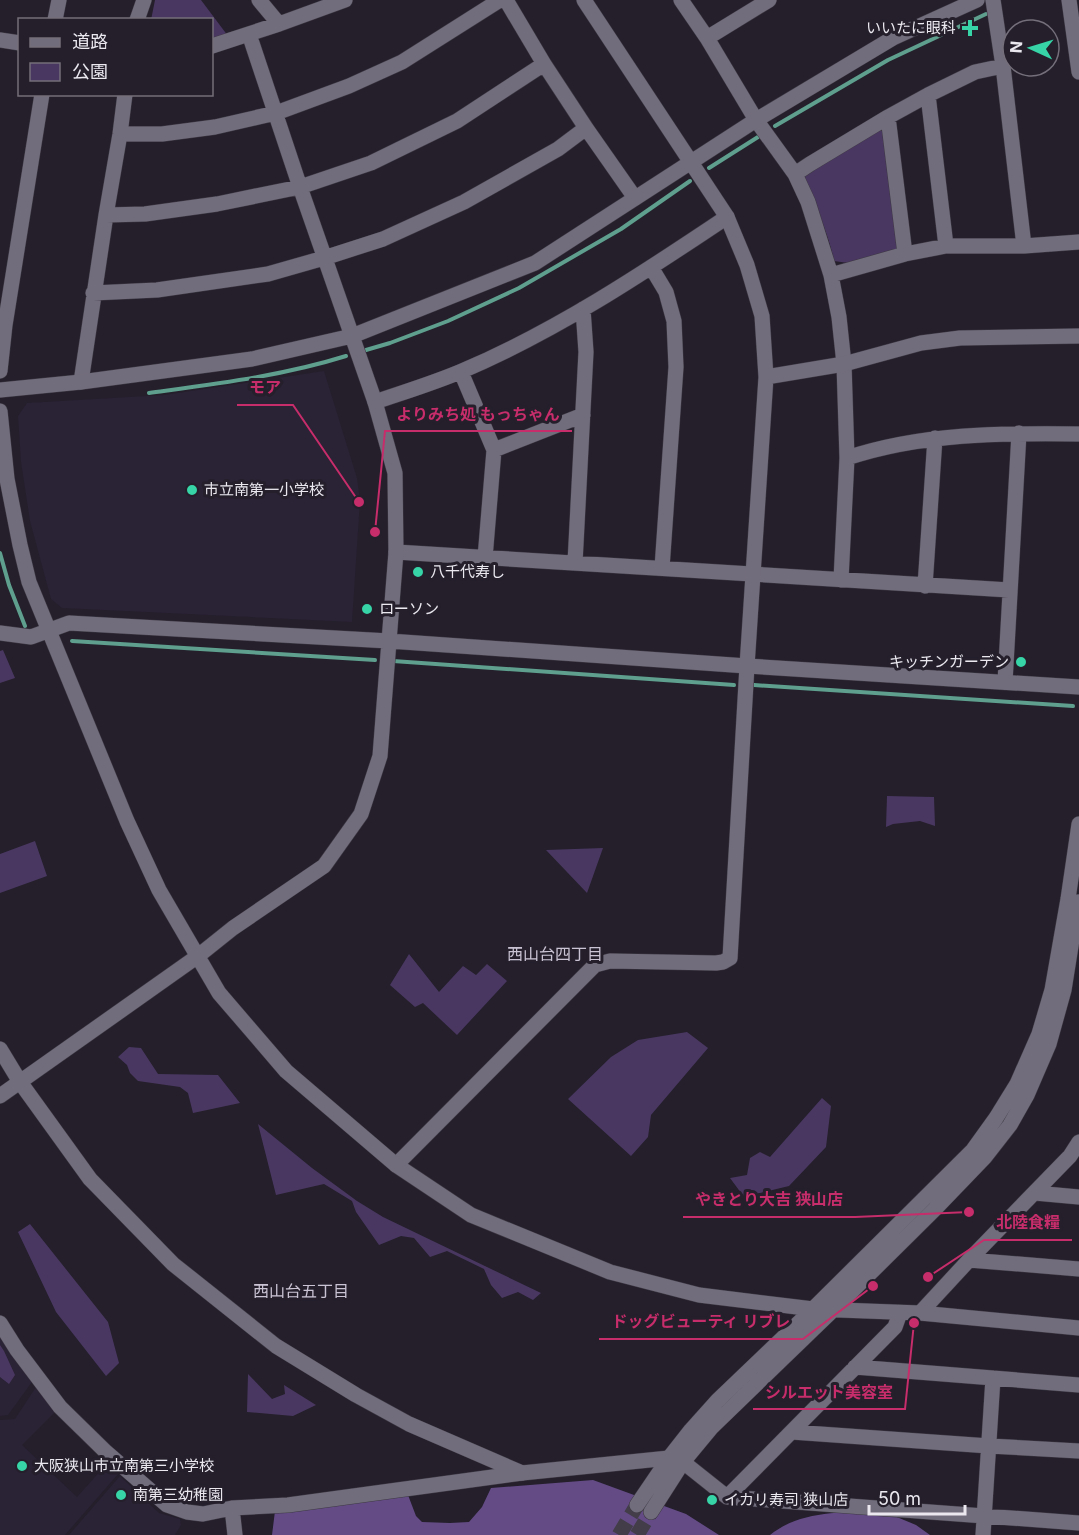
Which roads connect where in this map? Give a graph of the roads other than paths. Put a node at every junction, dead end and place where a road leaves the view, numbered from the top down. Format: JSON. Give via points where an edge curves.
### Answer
{"nodes":[{"id":1,"x":59,"y":0,"type":"edge"},
{"id":2,"x":144,"y":0,"type":"edge"},
{"id":3,"x":259,"y":0,"type":"edge"},
{"id":4,"x":343,"y":0,"type":"edge"},
{"id":5,"x":500,"y":0,"type":"edge"},
{"id":6,"x":506,"y":0,"type":"edge"},
{"id":7,"x":584,"y":0,"type":"edge"},
{"id":8,"x":681,"y":0,"type":"edge"},
{"id":9,"x":769,"y":0,"type":"edge"},
{"id":10,"x":977,"y":0,"type":"edge"},
{"id":11,"x":993,"y":0,"type":"edge"},
{"id":12,"x":1069,"y":0,"type":"edge"},
{"id":13,"x":55,"y":18,"type":"edge"},
{"id":14,"x":139,"y":18,"type":"edge"},
{"id":15,"x":279,"y":24,"type":"junction"},
{"id":16,"x":249,"y":34,"type":"junction"},
{"id":17,"x":707,"y":38,"type":"junction"},
{"id":18,"x":0,"y":40,"type":"edge"},
{"id":19,"x":18,"y":43,"type":"edge"},
{"id":20,"x":213,"y":46,"type":"edge"},
{"id":21,"x":1001,"y":53,"type":"edge"},
{"id":22,"x":544,"y":64,"type":"junction"},
{"id":23,"x":1001,"y":66,"type":"edge"},
{"id":24,"x":1079,"y":72,"type":"edge"},
{"id":25,"x":1004,"y":78,"type":"edge"},
{"id":26,"x":928,"y":95,"type":"junction"},
{"id":27,"x":42,"y":96,"type":"edge"},
{"id":28,"x":124,"y":96,"type":"edge"},
{"id":29,"x":276,"y":113,"type":"junction"},
{"id":30,"x":888,"y":117,"type":"junction"},
{"id":31,"x":756,"y":120,"type":"junction"},
{"id":32,"x":586,"y":128,"type":"junction"},
{"id":33,"x":120,"y":134,"type":"junction"},
{"id":34,"x":691,"y":162,"type":"junction"},
{"id":35,"x":795,"y":174,"type":"junction"},
{"id":36,"x":300,"y":187,"type":"junction"},
{"id":37,"x":635,"y":198,"type":"junction"},
{"id":38,"x":106,"y":215,"type":"junction"},
{"id":39,"x":727,"y":217,"type":"junction"},
{"id":40,"x":1079,"y":242,"type":"edge"},
{"id":41,"x":946,"y":246,"type":"junction"},
{"id":42,"x":1024,"y":246,"type":"junction"},
{"id":43,"x":905,"y":254,"type":"junction"},
{"id":44,"x":324,"y":258,"type":"junction"},
{"id":45,"x":651,"y":267,"type":"junction"},
{"id":46,"x":831,"y":275,"type":"junction"},
{"id":47,"x":93,"y":293,"type":"junction"},
{"id":48,"x":583,"y":309,"type":"junction"},
{"id":49,"x":3,"y":325,"type":"edge"},
{"id":50,"x":352,"y":336,"type":"junction"},
{"id":51,"x":1079,"y":336,"type":"edge"},
{"id":52,"x":844,"y":364,"type":"junction"},
{"id":53,"x":0,"y":371,"type":"edge"},
{"id":54,"x":461,"y":372,"type":"junction"},
{"id":55,"x":766,"y":377,"type":"junction"},
{"id":56,"x":81,"y":382,"type":"junction"},
{"id":57,"x":0,"y":390,"type":"edge"},
{"id":58,"x":375,"y":402,"type":"junction"},
{"id":59,"x":0,"y":411,"type":"edge"},
{"id":60,"x":583,"y":415,"type":"junction"},
{"id":61,"x":1019,"y":433,"type":"junction"},
{"id":62,"x":1079,"y":434,"type":"edge"},
{"id":63,"x":935,"y":438,"type":"junction"},
{"id":64,"x":494,"y":450,"type":"junction"},
{"id":65,"x":848,"y":458,"type":"junction"},
{"id":66,"x":396,"y":552,"type":"junction"},
{"id":67,"x":485,"y":558,"type":"junction"},
{"id":68,"x":575,"y":563,"type":"junction"},
{"id":69,"x":662,"y":568,"type":"junction"},
{"id":70,"x":753,"y":575,"type":"junction"},
{"id":71,"x":842,"y":580,"type":"junction"},
{"id":72,"x":925,"y":586,"type":"junction"},
{"id":73,"x":1009,"y":590,"type":"junction"},
{"id":74,"x":49,"y":631,"type":"junction"},
{"id":75,"x":0,"y":633,"type":"edge"},
{"id":76,"x":389,"y":641,"type":"junction"},
{"id":77,"x":747,"y":666,"type":"junction"},
{"id":78,"x":1005,"y":682,"type":"junction"},
{"id":79,"x":1079,"y":687,"type":"edge"},
{"id":80,"x":1079,"y":824,"type":"edge"},
{"id":81,"x":1079,"y":896,"type":"edge"},
{"id":82,"x":198,"y":956,"type":"junction"},
{"id":83,"x":1072,"y":990,"type":"edge"},
{"id":84,"x":0,"y":1049,"type":"edge"},
{"id":85,"x":20,"y":1082,"type":"junction"},
{"id":86,"x":0,"y":1096,"type":"edge"},
{"id":87,"x":1079,"y":1142,"type":"edge"},
{"id":88,"x":396,"y":1165,"type":"junction"},
{"id":89,"x":1035,"y":1193,"type":"junction"},
{"id":90,"x":1079,"y":1197,"type":"edge"},
{"id":91,"x":969,"y":1260,"type":"junction"},
{"id":92,"x":1079,"y":1269,"type":"edge"},
{"id":93,"x":813,"y":1309,"type":"junction"},
{"id":94,"x":834,"y":1309,"type":"junction"},
{"id":95,"x":900,"y":1313,"type":"junction"},
{"id":96,"x":920,"y":1313,"type":"junction"},
{"id":97,"x":0,"y":1323,"type":"edge"},
{"id":98,"x":1079,"y":1329,"type":"edge"},
{"id":99,"x":855,"y":1367,"type":"junction"},
{"id":100,"x":993,"y":1378,"type":"junction"},
{"id":101,"x":1079,"y":1385,"type":"edge"},
{"id":102,"x":792,"y":1432,"type":"junction"},
{"id":103,"x":988,"y":1446,"type":"junction"},
{"id":104,"x":1079,"y":1451,"type":"edge"},
{"id":105,"x":676,"y":1460,"type":"junction"},
{"id":106,"x":522,"y":1473,"type":"junction"},
{"id":107,"x":727,"y":1497,"type":"junction"},
{"id":108,"x":232,"y":1508,"type":"junction"},
{"id":109,"x":644,"y":1508,"type":"tunnel mouth"},
{"id":110,"x":984,"y":1516,"type":"junction"},
{"id":111,"x":1079,"y":1522,"type":"edge"},
{"id":112,"x":235,"y":1535,"type":"edge"},
{"id":113,"x":983,"y":1535,"type":"edge"}],
"edges":[{"from":1,"to":13,"type":"street"},
{"from":2,"to":14,"type":"street"},
{"from":3,"to":15,"type":"street"},
{"from":4,"to":15,"type":"street"},
{"from":5,"to":29,"type":"street","via":[[402,62]]},
{"from":6,"to":22,"type":"street"},
{"from":7,"to":34,"type":"street"},
{"from":8,"to":17,"type":"street"},
{"from":9,"to":17,"type":"street"},
{"from":10,"to":31,"type":"street","via":[[893,38]]},
{"from":11,"to":21,"type":"street"},
{"from":12,"to":24,"type":"street"},
{"from":15,"to":16,"type":"street"},
{"from":16,"to":20,"type":"street"},
{"from":16,"to":29,"type":"street"},
{"from":17,"to":31,"type":"street"},
{"from":18,"to":19,"type":"street"},
{"from":22,"to":32,"type":"street"},
{"from":22,"to":36,"type":"street","via":[[457,121],[371,163]]},
{"from":23,"to":26,"type":"street","via":[[975,72]]},
{"from":25,"to":42,"type":"street"},
{"from":26,"to":30,"type":"street"},
{"from":26,"to":41,"type":"street"},
{"from":27,"to":49,"type":"street"},
{"from":28,"to":33,"type":"street"},
{"from":29,"to":33,"type":"street","via":[[215,127],[162,134]]},
{"from":29,"to":36,"type":"street"},
{"from":30,"to":35,"type":"street"},
{"from":30,"to":43,"type":"street"},
{"from":31,"to":34,"type":"street"},
{"from":31,"to":35,"type":"street"},
{"from":32,"to":37,"type":"street"},
{"from":32,"to":44,"type":"street","via":[[558,149],[464,202],[383,239]]},
{"from":33,"to":38,"type":"street"},
{"from":34,"to":37,"type":"street"},
{"from":34,"to":39,"type":"street"},
{"from":35,"to":46,"type":"street"},
{"from":36,"to":38,"type":"street","via":[[217,204]]},
{"from":36,"to":44,"type":"street"},
{"from":37,"to":50,"type":"street","via":[[535,263]]},
{"from":38,"to":47,"type":"street"},
{"from":39,"to":45,"type":"street"},
{"from":39,"to":55,"type":"street","via":[[762,316]]},
{"from":40,"to":42,"type":"street"},
{"from":41,"to":42,"type":"street"},
{"from":41,"to":43,"type":"street"},
{"from":43,"to":46,"type":"street"},
{"from":44,"to":47,"type":"street","via":[[268,274],[157,290]]},
{"from":44,"to":50,"type":"street"},
{"from":45,"to":48,"type":"street"},
{"from":45,"to":69,"type":"street","via":[[666,292],[674,321],[676,367]]},
{"from":46,"to":52,"type":"street"},
{"from":47,"to":56,"type":"street"},
{"from":48,"to":54,"type":"street"},
{"from":48,"to":60,"type":"street"},
{"from":49,"to":53,"type":"street"},
{"from":50,"to":56,"type":"street","via":[[252,360]]},
{"from":50,"to":58,"type":"street"},
{"from":51,"to":52,"type":"street","via":[[960,338],[921,343]]},
{"from":52,"to":55,"type":"street"},
{"from":52,"to":65,"type":"street"},
{"from":54,"to":58,"type":"street"},
{"from":54,"to":64,"type":"street"},
{"from":55,"to":70,"type":"street"},
{"from":56,"to":57,"type":"street"},
{"from":58,"to":66,"type":"street","via":[[394,473]]},
{"from":59,"to":74,"type":"street","via":[[7,479],[20,545],[29,582]]},
{"from":60,"to":64,"type":"street"},
{"from":60,"to":68,"type":"street"},
{"from":61,"to":62,"type":"street"},
{"from":61,"to":63,"type":"street"},
{"from":61,"to":73,"type":"street"},
{"from":63,"to":65,"type":"street"},
{"from":63,"to":72,"type":"street"},
{"from":64,"to":67,"type":"street"},
{"from":65,"to":71,"type":"street"},
{"from":66,"to":67,"type":"street"},
{"from":66,"to":76,"type":"street"},
{"from":67,"to":68,"type":"street"},
{"from":68,"to":69,"type":"street"},
{"from":69,"to":70,"type":"street"},
{"from":70,"to":71,"type":"street"},
{"from":70,"to":77,"type":"street"},
{"from":71,"to":72,"type":"street"},
{"from":72,"to":73,"type":"street"},
{"from":73,"to":78,"type":"street"},
{"from":74,"to":75,"type":"street","via":[[31,637]]},
{"from":74,"to":76,"type":"street","via":[[69,622]]},
{"from":74,"to":82,"type":"street","via":[[127,821],[159,890]]},
{"from":76,"to":77,"type":"street"},
{"from":76,"to":82,"type":"street","via":[[380,756],[362,814],[324,866],[232,928]]},
{"from":77,"to":78,"type":"street"},
{"from":77,"to":88,"type":"street","via":[[730,958],[716,963],[610,961],[595,965]]},
{"from":78,"to":79,"type":"street"},
{"from":80,"to":93,"type":"street","via":[[1052,990],[1039,1034],[1017,1084],[973,1150]]},
{"from":81,"to":83,"type":"street"},
{"from":82,"to":85,"type":"street"},
{"from":82,"to":88,"type":"street","via":[[219,993],[286,1071]]},
{"from":83,"to":94,"type":"street","via":[[1010,1125],[985,1157]]},
{"from":84,"to":85,"type":"street"},
{"from":85,"to":86,"type":"street"},
{"from":85,"to":106,"type":"street","via":[[90,1179],[173,1264],[276,1346],[409,1424]]},
{"from":87,"to":89,"type":"street"},
{"from":88,"to":93,"type":"street","via":[[471,1215],[610,1272],[699,1295]]},
{"from":89,"to":90,"type":"street"},
{"from":89,"to":91,"type":"street"},
{"from":91,"to":92,"type":"street"},
{"from":91,"to":96,"type":"street"},
{"from":93,"to":94,"type":"street"},
{"from":93,"to":105,"type":"street","via":[[717,1401],[691,1430]]},
{"from":94,"to":95,"type":"street"},
{"from":94,"to":105,"type":"street"},
{"from":95,"to":96,"type":"street"},
{"from":95,"to":99,"type":"street","via":[[895,1327]]},
{"from":96,"to":98,"type":"street"},
{"from":97,"to":108,"type":"street","via":[[60,1407],[167,1505],[203,1514]]},
{"from":99,"to":100,"type":"street"},
{"from":99,"to":102,"type":"street"},
{"from":100,"to":101,"type":"street"},
{"from":100,"to":103,"type":"street"},
{"from":102,"to":103,"type":"street"},
{"from":102,"to":107,"type":"street"},
{"from":103,"to":104,"type":"street"},
{"from":103,"to":110,"type":"street"},
{"from":105,"to":106,"type":"street"},
{"from":105,"to":107,"type":"street"},
{"from":105,"to":109,"type":"street"},
{"from":106,"to":108,"type":"street","via":[[288,1505]]},
{"from":107,"to":110,"type":"street"},
{"from":108,"to":112,"type":"street"},
{"from":110,"to":111,"type":"street"},
{"from":110,"to":113,"type":"street"}]}
